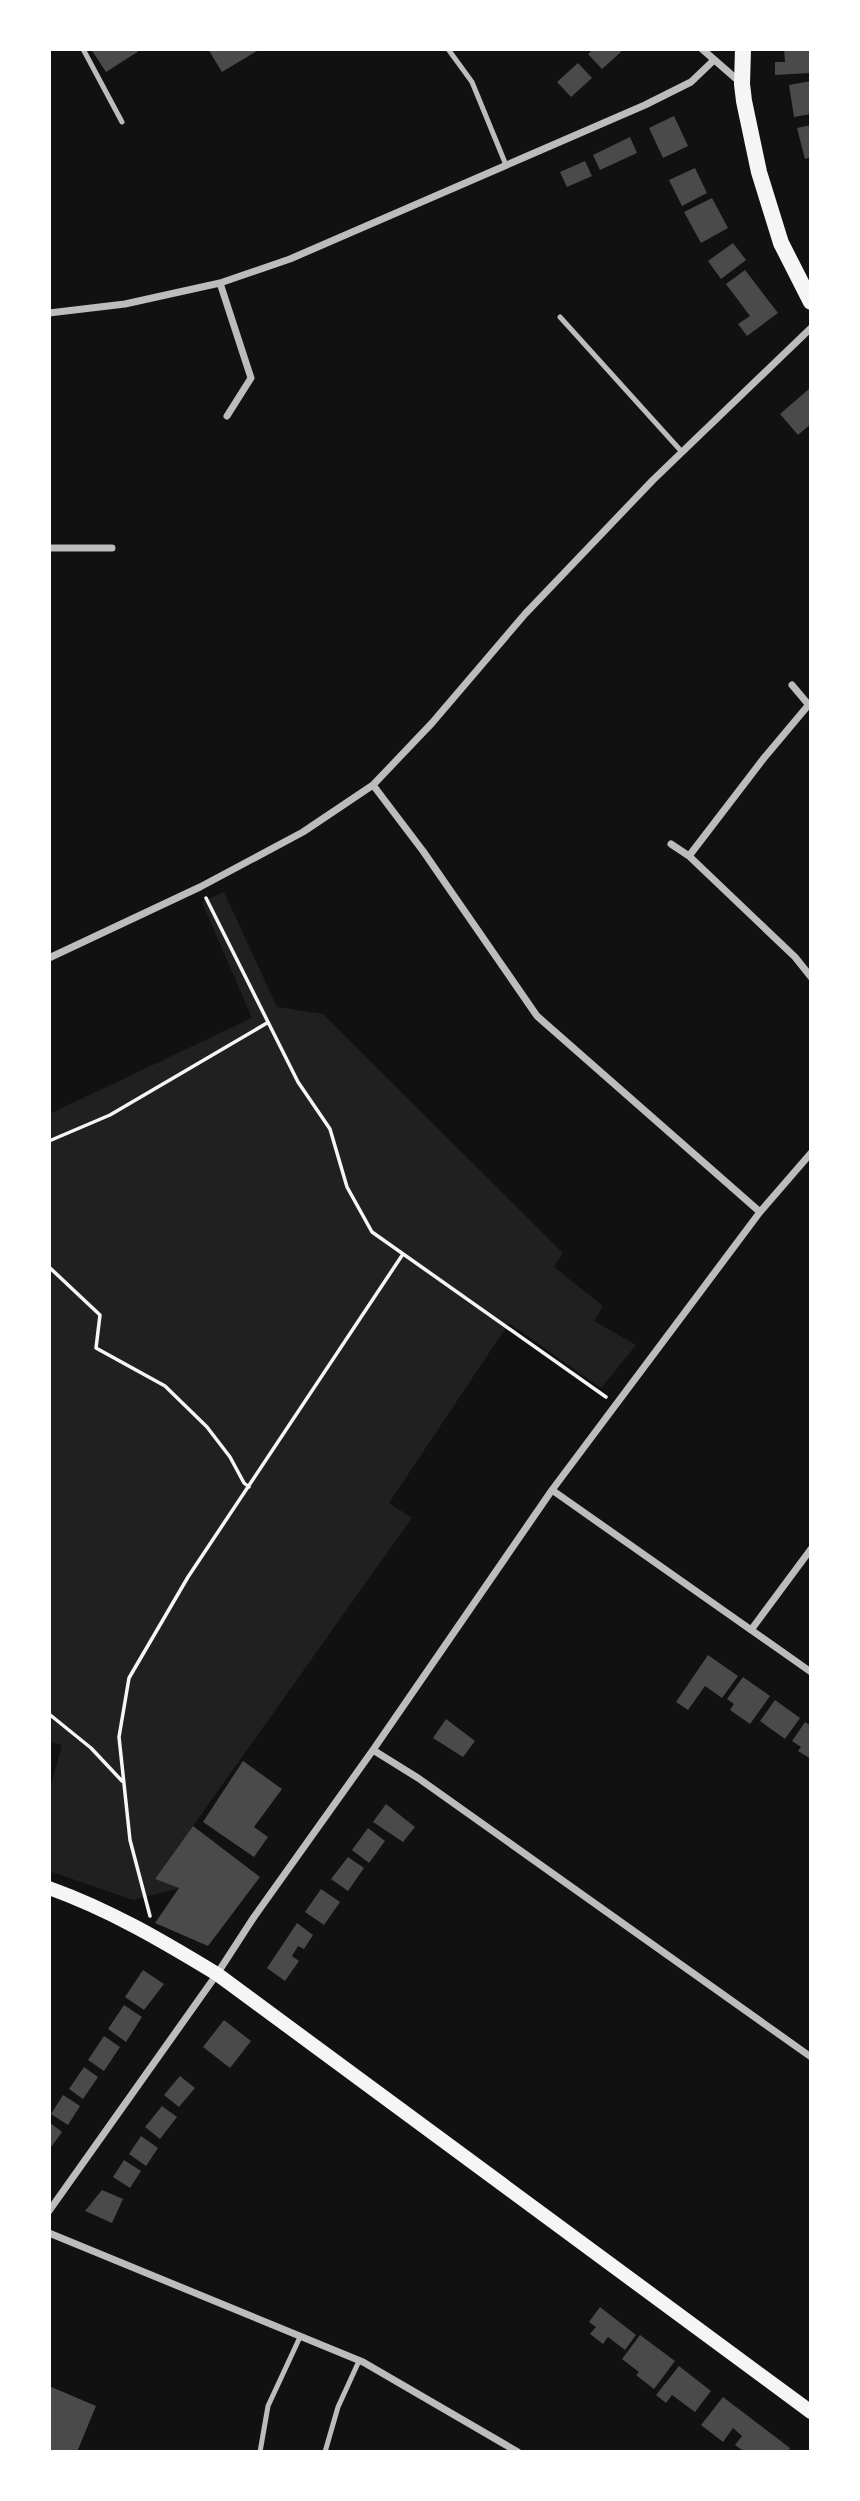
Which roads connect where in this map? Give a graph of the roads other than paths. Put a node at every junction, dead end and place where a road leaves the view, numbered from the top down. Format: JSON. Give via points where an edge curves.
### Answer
{"nodes":[{"id":1,"x":83,"y":49,"type":"edge"},
{"id":2,"x":448,"y":49,"type":"edge"},
{"id":3,"x":702,"y":49,"type":"edge"},
{"id":4,"x":743,"y":49,"type":"edge"},
{"id":5,"x":714,"y":60,"type":"junction"},
{"id":6,"x":742,"y":84,"type":"junction"},
{"id":7,"x":122,"y":122,"type":"dead end"},
{"id":8,"x":506,"y":165,"type":"junction"},
{"id":9,"x":220,"y":282,"type":"junction"},
{"id":10,"x":811,"y":302,"type":"edge"},
{"id":11,"x":49,"y":313,"type":"edge"},
{"id":12,"x":560,"y":317,"type":"dead end"},
{"id":13,"x":811,"y":328,"type":"edge"},
{"id":14,"x":228,"y":416,"type":"dead end"},
{"id":15,"x":682,"y":452,"type":"junction"},
{"id":16,"x":49,"y":548,"type":"edge"},
{"id":17,"x":112,"y":548,"type":"dead end"},
{"id":18,"x":792,"y":685,"type":"dead end"},
{"id":19,"x":810,"y":703,"type":"edge"},
{"id":20,"x":373,"y":785,"type":"junction"},
{"id":21,"x":671,"y":844,"type":"dead end"},
{"id":22,"x":689,"y":856,"type":"junction"},
{"id":23,"x":49,"y":958,"type":"edge"},
{"id":24,"x":811,"y":977,"type":"edge"},
{"id":25,"x":811,"y":1153,"type":"edge"},
{"id":26,"x":760,"y":1212,"type":"junction"},
{"id":27,"x":552,"y":1490,"type":"junction"},
{"id":28,"x":811,"y":1549,"type":"edge"},
{"id":29,"x":751,"y":1630,"type":"junction"},
{"id":30,"x":811,"y":1672,"type":"edge"},
{"id":31,"x":373,"y":1750,"type":"junction"},
{"id":32,"x":49,"y":1888,"type":"edge"},
{"id":33,"x":217,"y":1974,"type":"junction"},
{"id":34,"x":811,"y":2057,"type":"edge"},
{"id":35,"x":49,"y":2211,"type":"edge"},
{"id":36,"x":49,"y":2233,"type":"edge"},
{"id":37,"x":300,"y":2337,"type":"junction"},
{"id":38,"x":359,"y":2361,"type":"junction"},
{"id":39,"x":811,"y":2412,"type":"edge"},
{"id":40,"x":260,"y":2452,"type":"edge"},
{"id":41,"x":325,"y":2452,"type":"edge"},
{"id":42,"x":518,"y":2452,"type":"edge"}],
"edges":[{"from":1,"to":7,"type":"lane"},
{"from":2,"to":8,"type":"lane","via":[[472,82]]},
{"from":3,"to":5,"type":"street"},
{"from":4,"to":6,"type":"main road"},
{"from":5,"to":6,"type":"street"},
{"from":5,"to":8,"type":"street","via":[[691,82]]},
{"from":6,"to":10,"type":"main road","via":[[759,172],[781,243]]},
{"from":8,"to":9,"type":"street","via":[[290,259]]},
{"from":9,"to":11,"type":"street","via":[[125,304]]},
{"from":9,"to":14,"type":"street","via":[[251,378]]},
{"from":12,"to":15,"type":"lane"},
{"from":13,"to":15,"type":"street"},
{"from":15,"to":20,"type":"street","via":[[525,614]]},
{"from":16,"to":17,"type":"street"},
{"from":18,"to":19,"type":"street"},
{"from":19,"to":22,"type":"street"},
{"from":20,"to":23,"type":"street","via":[[303,832],[201,887]]},
{"from":20,"to":26,"type":"street","via":[[537,1016]]},
{"from":21,"to":22,"type":"street"},
{"from":22,"to":24,"type":"street"},
{"from":25,"to":26,"type":"street"},
{"from":26,"to":27,"type":"street"},
{"from":27,"to":29,"type":"street"},
{"from":27,"to":31,"type":"street"},
{"from":28,"to":29,"type":"street"},
{"from":29,"to":30,"type":"street"},
{"from":31,"to":33,"type":"street"},
{"from":31,"to":34,"type":"street"},
{"from":32,"to":33,"type":"main road","via":[[94,1904]]},
{"from":33,"to":35,"type":"street"},
{"from":33,"to":39,"type":"main road"},
{"from":36,"to":37,"type":"street"},
{"from":37,"to":38,"type":"street"},
{"from":37,"to":40,"type":"lane","via":[[268,2406]]},
{"from":38,"to":41,"type":"lane","via":[[338,2407]]},
{"from":38,"to":42,"type":"street"}]}
